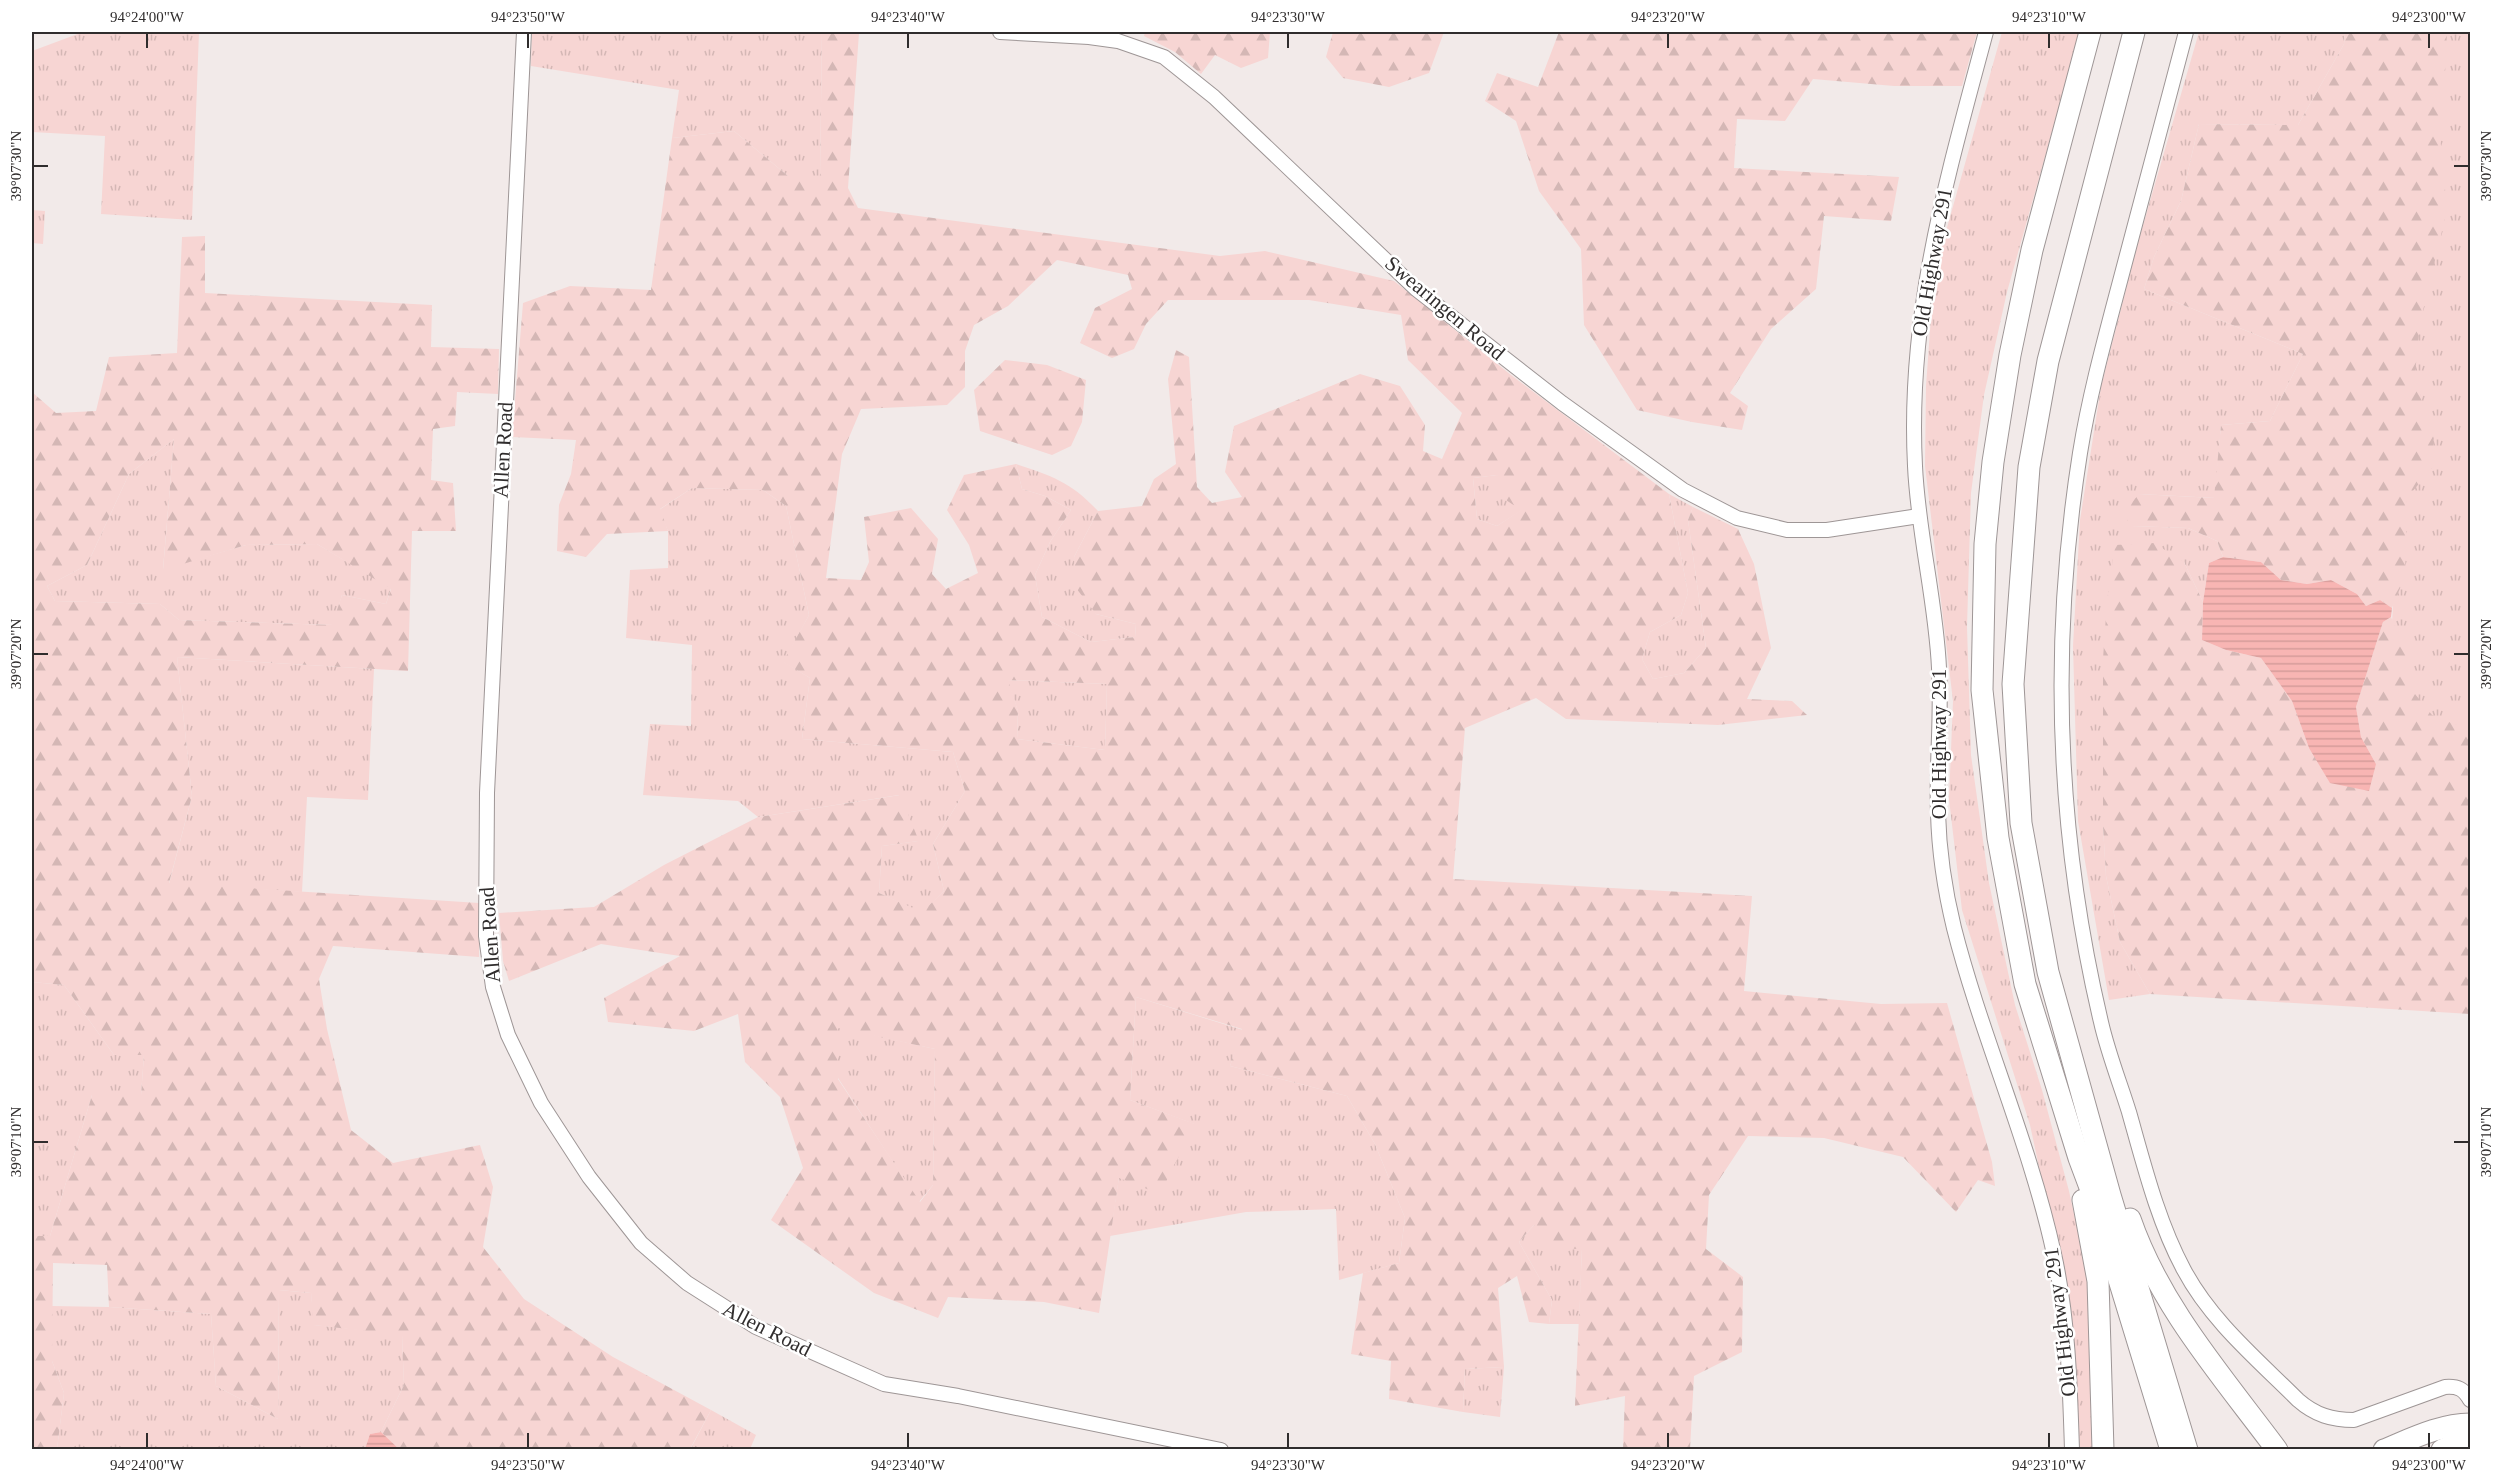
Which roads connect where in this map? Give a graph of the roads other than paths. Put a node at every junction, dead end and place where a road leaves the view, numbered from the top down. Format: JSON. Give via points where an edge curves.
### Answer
{"nodes":[{"id":1,"x":524,"y":32,"type":"edge"},
{"id":2,"x":1000,"y":32,"type":"edge"},
{"id":3,"x":1986,"y":32,"type":"edge"},
{"id":4,"x":2090,"y":32,"type":"edge"},
{"id":5,"x":2134,"y":32,"type":"edge"},
{"id":6,"x":2186,"y":32,"type":"edge"},
{"id":7,"x":1918,"y":516,"type":"junction"},
{"id":8,"x":2086,"y":1110,"type":"junction"},
{"id":9,"x":2079,"y":1158,"type":"junction"},
{"id":10,"x":2470,"y":1400,"type":"edge"},
{"id":11,"x":2470,"y":1424,"type":"edge"},
{"id":12,"x":2470,"y":1433,"type":"edge"},
{"id":13,"x":1221,"y":1449,"type":"edge"},
{"id":14,"x":2072,"y":1449,"type":"edge"},
{"id":15,"x":2103,"y":1449,"type":"edge"},
{"id":16,"x":2171,"y":1449,"type":"edge"},
{"id":17,"x":2187,"y":1449,"type":"edge"},
{"id":18,"x":2278,"y":1449,"type":"edge"},
{"id":19,"x":2384,"y":1449,"type":"edge"},
{"id":20,"x":2442,"y":1449,"type":"edge"}],
"edges":[{"from":1,"to":13,"type":"street","name":"Allen Road","via":[[487,793],[486,936],[493,987],[508,1035],[537,1093],[589,1177],[641,1243],[687,1283],[756,1327],[884,1384],[958,1395]]},
{"from":2,"to":7,"type":"street","name":"Swearingen Road","via":[[1118,41],[1164,57],[1214,97],[1416,289],[1562,403],[1683,490],[1737,518],[1787,530],[1827,530]]},
{"from":3,"to":7,"type":"street","name":"Old Highway 291","via":[[1928,262],[1914,412]]},
{"from":4,"to":9,"type":"highway","via":[[2032,250],[2010,355],[1985,544],[1982,690],[1998,838],[2025,984]]},
{"from":5,"to":8,"type":"highway","via":[[2048,361],[2028,467],[2013,684],[2021,823],[2048,972]]},
{"from":6,"to":10,"type":"street","via":[[2089,405],[2065,569],[2061,690],[2065,788],[2076,890],[2102,1026],[2163,1222],[2183,1269],[2207,1306],[2290,1393],[2309,1410],[2338,1420],[2369,1416],[2445,1387],[2463,1389]]},
{"from":7,"to":14,"type":"street","name":"Old Highway 291","via":[[1939,663],[1938,812],[1946,891],[2054,1256],[2062,1304]]},
{"from":8,"to":17,"type":"highway"},
{"from":8,"to":18,"type":"highway","via":[[2156,1280],[2177,1316]]},
{"from":9,"to":15,"type":"highway","via":[[2082,1198],[2098,1281]]},
{"from":9,"to":16,"type":"highway"},
{"from":11,"to":19,"type":"highway","via":[[2455,1425]]},
{"from":12,"to":20,"type":"highway"}]}
